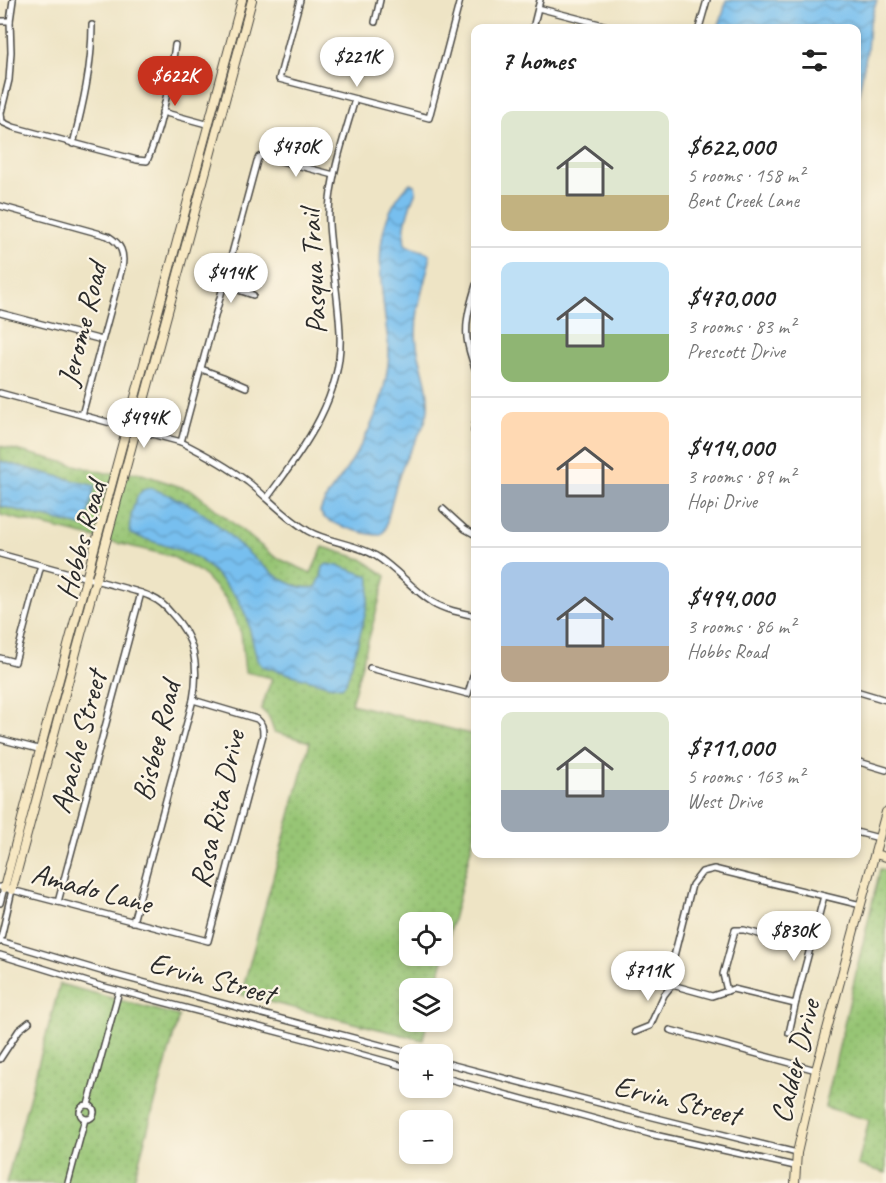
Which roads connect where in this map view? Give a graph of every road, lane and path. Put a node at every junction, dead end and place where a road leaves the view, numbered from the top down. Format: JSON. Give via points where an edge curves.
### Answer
{"nodes":[{"id":1,"x":13,"y":0,"type":"edge"},
{"id":2,"x":242,"y":0,"type":"edge"},
{"id":3,"x":252,"y":0,"type":"edge"},
{"id":4,"x":300,"y":0,"type":"edge"},
{"id":5,"x":380,"y":0,"type":"edge"},
{"id":6,"x":460,"y":0,"type":"edge"},
{"id":7,"x":540,"y":0,"type":"edge"},
{"id":8,"x":707,"y":0,"type":"edge"},
{"id":9,"x":538,"y":8,"type":"junction"},
{"id":10,"x":0,"y":21,"type":"edge"},
{"id":11,"x":10,"y":21,"type":"junction"},
{"id":12,"x":375,"y":22,"type":"dead end"},
{"id":13,"x":534,"y":24,"type":"edge"},
{"id":14,"x":600,"y":24,"type":"edge"},
{"id":15,"x":700,"y":24,"type":"edge"},
{"id":16,"x":92,"y":25,"type":"dead end"},
{"id":17,"x":176,"y":45,"type":"dead end"},
{"id":18,"x":230,"y":45,"type":"junction"},
{"id":19,"x":239,"y":47,"type":"junction"},
{"id":20,"x":355,"y":99,"type":"junction"},
{"id":21,"x":162,"y":112,"type":"junction"},
{"id":22,"x":209,"y":125,"type":"junction"},
{"id":23,"x":218,"y":128,"type":"junction"},
{"id":24,"x":73,"y":144,"type":"junction"},
{"id":25,"x":334,"y":176,"type":"junction"},
{"id":26,"x":0,"y":206,"type":"edge"},
{"id":27,"x":224,"y":285,"type":"junction"},
{"id":28,"x":253,"y":295,"type":"dead end"},
{"id":29,"x":471,"y":302,"type":"edge"},
{"id":30,"x":0,"y":313,"type":"edge"},
{"id":31,"x":102,"y":340,"type":"junction"},
{"id":32,"x":471,"y":354,"type":"edge"},
{"id":33,"x":201,"y":369,"type":"junction"},
{"id":34,"x":246,"y":387,"type":"dead end"},
{"id":35,"x":0,"y":393,"type":"edge"},
{"id":36,"x":82,"y":415,"type":"junction"},
{"id":37,"x":132,"y":428,"type":"junction"},
{"id":38,"x":181,"y":442,"type":"junction"},
{"id":39,"x":267,"y":498,"type":"junction"},
{"id":40,"x":443,"y":509,"type":"dead end"},
{"id":41,"x":471,"y":533,"type":"edge"},
{"id":42,"x":0,"y":554,"type":"edge"},
{"id":43,"x":41,"y":565,"type":"junction"},
{"id":44,"x":91,"y":578,"type":"junction"},
{"id":45,"x":141,"y":593,"type":"junction"},
{"id":46,"x":471,"y":615,"type":"edge"},
{"id":47,"x":0,"y":658,"type":"edge"},
{"id":48,"x":370,"y":668,"type":"dead end"},
{"id":49,"x":471,"y":684,"type":"edge"},
{"id":50,"x":861,"y":693,"type":"edge"},
{"id":51,"x":193,"y":700,"type":"junction"},
{"id":52,"x":886,"y":700,"type":"edge"},
{"id":53,"x":0,"y":739,"type":"edge"},
{"id":54,"x":40,"y":750,"type":"junction"},
{"id":55,"x":49,"y":752,"type":"junction"},
{"id":56,"x":861,"y":762,"type":"edge"},
{"id":57,"x":886,"y":770,"type":"edge"},
{"id":58,"x":886,"y":812,"type":"edge"},
{"id":59,"x":861,"y":833,"type":"edge"},
{"id":60,"x":879,"y":838,"type":"junction"},
{"id":61,"x":875,"y":854,"type":"junction"},
{"id":62,"x":886,"y":858,"type":"edge"},
{"id":63,"x":5,"y":889,"type":"edge"},
{"id":64,"x":824,"y":896,"type":"junction"},
{"id":65,"x":58,"y":902,"type":"junction"},
{"id":66,"x":0,"y":903,"type":"edge"},
{"id":67,"x":861,"y":905,"type":"junction"},
{"id":68,"x":133,"y":922,"type":"junction"},
{"id":69,"x":0,"y":941,"type":"edge"},
{"id":70,"x":208,"y":942,"type":"joint"},
{"id":71,"x":810,"y":948,"type":"junction"},
{"id":72,"x":0,"y":955,"type":"edge"},
{"id":73,"x":672,"y":985,"type":"junction"},
{"id":74,"x":119,"y":991,"type":"junction"},
{"id":75,"x":727,"y":991,"type":"junction"},
{"id":76,"x":797,"y":997,"type":"junction"},
{"id":77,"x":29,"y":1022,"type":"dead end"},
{"id":78,"x":670,"y":1030,"type":"dead end"},
{"id":79,"x":635,"y":1032,"type":"dead end"},
{"id":80,"x":789,"y":1033,"type":"dead end"},
{"id":81,"x":399,"y":1050,"type":"edge"},
{"id":82,"x":0,"y":1059,"type":"edge"},
{"id":83,"x":399,"y":1065,"type":"edge"},
{"id":84,"x":453,"y":1065,"type":"edge"},
{"id":85,"x":816,"y":1070,"type":"junction"},
{"id":86,"x":453,"y":1080,"type":"edge"},
{"id":87,"x":88,"y":1105,"type":"junction"},
{"id":88,"x":85,"y":1119,"type":"junction"},
{"id":89,"x":797,"y":1153,"type":"junction"},
{"id":90,"x":795,"y":1166,"type":"junction"},
{"id":91,"x":68,"y":1183,"type":"edge"},
{"id":92,"x":795,"y":1183,"type":"edge"}],
"edges":[{"from":1,"to":11,"type":"street"},
{"from":2,"to":18,"type":"street","name":"Hobbs Road"},
{"from":3,"to":19,"type":"street","name":"Hobbs Road"},
{"from":4,"to":20,"type":"street","via":[[279,79]]},
{"from":5,"to":12,"type":"street"},
{"from":6,"to":20,"type":"street","via":[[429,118]]},
{"from":7,"to":9,"type":"street"},
{"from":8,"to":15,"type":"street"},
{"from":9,"to":13,"type":"street"},
{"from":9,"to":14,"type":"street"},
{"from":10,"to":11,"type":"street"},
{"from":11,"to":24,"type":"street","via":[[9,80],[2,122]]},
{"from":16,"to":24,"type":"street","via":[[87,89]]},
{"from":17,"to":21,"type":"street"},
{"from":18,"to":19,"type":"street"},
{"from":18,"to":22,"type":"street","name":"Hobbs Road"},
{"from":19,"to":23,"type":"street","name":"Hobbs Road"},
{"from":20,"to":25,"type":"street","name":"Pasqua Trail"},
{"from":21,"to":22,"type":"street"},
{"from":21,"to":24,"type":"street","via":[[147,161]]},
{"from":22,"to":23,"type":"street"},
{"from":22,"to":37,"type":"street","name":"Hobbs Road"},
{"from":23,"to":37,"type":"street","name":"Hobbs Road"},
{"from":25,"to":27,"type":"street","via":[[259,157]]},
{"from":25,"to":39,"type":"street","name":"Pasqua Trail","via":[[328,213],[340,335],[334,386],[306,444]]},
{"from":26,"to":31,"type":"street","name":"Jerome Road","via":[[100,233],[120,245],[122,268]]},
{"from":27,"to":28,"type":"street"},
{"from":27,"to":33,"type":"street"},
{"from":29,"to":32,"type":"street","via":[[466,327]]},
{"from":30,"to":31,"type":"street"},
{"from":31,"to":36,"type":"street","name":"Jerome Road"},
{"from":33,"to":34,"type":"street"},
{"from":33,"to":38,"type":"street"},
{"from":35,"to":36,"type":"street"},
{"from":36,"to":37,"type":"street"},
{"from":37,"to":38,"type":"street"},
{"from":37,"to":44,"type":"street","name":"Hobbs Road"},
{"from":38,"to":39,"type":"street","via":[[231,469]]},
{"from":39,"to":46,"type":"street","via":[[311,533],[374,554],[434,603]]},
{"from":40,"to":41,"type":"street"},
{"from":42,"to":43,"type":"street","name":"Bisbee Road"},
{"from":43,"to":44,"type":"street","name":"Bisbee Road"},
{"from":43,"to":47,"type":"street","via":[[15,662]]},
{"from":44,"to":45,"type":"street","name":"Bisbee Road"},
{"from":44,"to":54,"type":"street","name":"Hobbs Road"},
{"from":44,"to":55,"type":"street","name":"Hobbs Road"},
{"from":45,"to":51,"type":"street","name":"Bisbee Road","via":[[160,603],[186,631],[195,660]]},
{"from":45,"to":65,"type":"street","name":"Apache Street"},
{"from":48,"to":49,"type":"street","via":[[468,694]]},
{"from":50,"to":52,"type":"street"},
{"from":51,"to":68,"type":"street","name":"Bisbee Road"},
{"from":51,"to":70,"type":"street","name":"Rosa Rita Drive","via":[[257,718],[263,728]]},
{"from":53,"to":54,"type":"street"},
{"from":54,"to":55,"type":"street"},
{"from":54,"to":63,"type":"street","name":"Hobbs Road"},
{"from":55,"to":63,"type":"street","name":"Hobbs Road"},
{"from":56,"to":57,"type":"street"},
{"from":58,"to":60,"type":"street","name":"Calder Drive"},
{"from":59,"to":60,"type":"street"},
{"from":60,"to":61,"type":"street","name":"Calder Drive"},
{"from":61,"to":62,"type":"street"},
{"from":61,"to":67,"type":"street","name":"Calder Drive"},
{"from":63,"to":65,"type":"street","name":"Amado Lane"},
{"from":63,"to":66,"type":"street","name":"Hobbs Road"},
{"from":63,"to":69,"type":"street","name":"Hobbs Road"},
{"from":64,"to":67,"type":"street"},
{"from":64,"to":71,"type":"street"},
{"from":64,"to":73,"type":"street","via":[[714,869],[702,872],[692,885],[667,984]]},
{"from":65,"to":68,"type":"street","name":"Amado Lane"},
{"from":67,"to":85,"type":"street","name":"Calder Drive"},
{"from":68,"to":70,"type":"street","name":"Amado Lane"},
{"from":69,"to":81,"type":"street","name":"Ervin Street"},
{"from":71,"to":75,"type":"street","via":[[735,930],[723,974]]},
{"from":71,"to":76,"type":"street"},
{"from":72,"to":74,"type":"street","name":"Ervin Street"},
{"from":73,"to":75,"type":"street","via":[[712,996]]},
{"from":73,"to":79,"type":"street","via":[[650,1026]]},
{"from":74,"to":83,"type":"street","name":"Ervin Street"},
{"from":74,"to":87,"type":"street"},
{"from":75,"to":76,"type":"street","via":[[733,989],[795,1004]]},
{"from":76,"to":80,"type":"street"},
{"from":77,"to":82,"type":"street"},
{"from":78,"to":85,"type":"street"},
{"from":84,"to":89,"type":"street","name":"Ervin Street"},
{"from":85,"to":89,"type":"street","name":"Calder Drive"},
{"from":86,"to":90,"type":"street","name":"Ervin Street","via":[[650,1134]]},
{"from":87,"to":88,"type":"street","via":[[79,1112]]},
{"from":87,"to":88,"type":"street","via":[[94,1114]]},
{"from":88,"to":91,"type":"street"},
{"from":89,"to":90,"type":"street","name":"Calder Drive"},
{"from":90,"to":92,"type":"street","name":"Calder Drive"}]}
